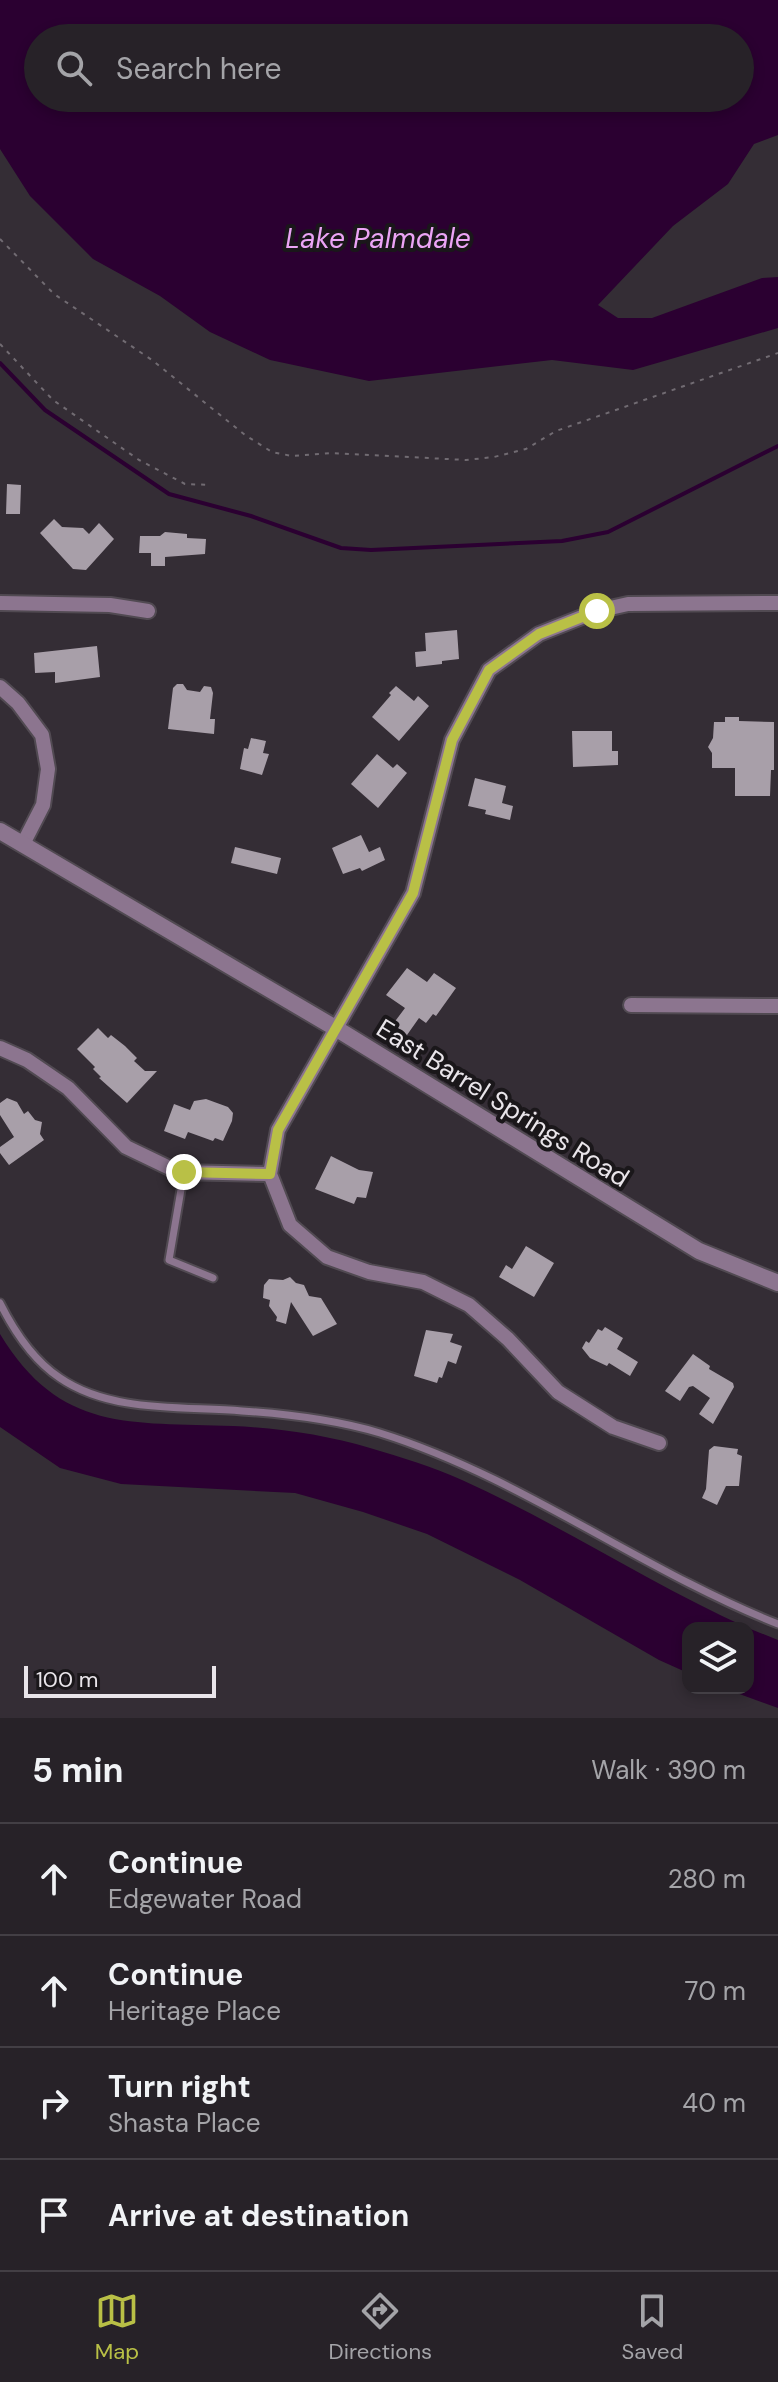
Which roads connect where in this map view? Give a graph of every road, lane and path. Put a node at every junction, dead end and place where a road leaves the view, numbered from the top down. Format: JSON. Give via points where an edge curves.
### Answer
{"nodes":[{"id":1,"x":0,"y":239,"type":"edge"},
{"id":2,"x":0,"y":344,"type":"edge"},
{"id":3,"x":778,"y":353,"type":"edge"},
{"id":4,"x":211,"y":485,"type":"dead end"},
{"id":5,"x":0,"y":603,"type":"edge"},
{"id":6,"x":778,"y":603,"type":"edge"},
{"id":7,"x":148,"y":611,"type":"dead end"},
{"id":8,"x":0,"y":687,"type":"edge"},
{"id":9,"x":0,"y":831,"type":"edge"},
{"id":10,"x":23,"y":844,"type":"junction"},
{"id":11,"x":631,"y":1005,"type":"dead end"},
{"id":12,"x":778,"y":1006,"type":"edge"},
{"id":13,"x":337,"y":1029,"type":"junction"},
{"id":14,"x":0,"y":1048,"type":"edge"},
{"id":15,"x":184,"y":1172,"type":"junction"},
{"id":16,"x":270,"y":1174,"type":"junction"},
{"id":17,"x":213,"y":1278,"type":"dead end"},
{"id":18,"x":778,"y":1283,"type":"edge"},
{"id":19,"x":0,"y":1303,"type":"edge"},
{"id":20,"x":659,"y":1443,"type":"dead end"},
{"id":21,"x":778,"y":1624,"type":"edge"}],
"edges":[{"from":1,"to":3,"type":"path","via":[[54,294],[152,360],[245,435],[272,452],[292,456],[494,457]]},
{"from":2,"to":4,"type":"path","via":[[53,400],[139,460],[185,484]]},
{"from":5,"to":7,"type":"street"},
{"from":6,"to":13,"type":"street","via":[[628,604],[597,611],[539,634],[489,670],[452,740],[413,893]]},
{"from":8,"to":10,"type":"street","via":[[42,735],[48,769],[43,805]]},
{"from":9,"to":10,"type":"street","name":"East Barrel Springs Road"},
{"from":10,"to":13,"type":"street","name":"East Barrel Springs Road"},
{"from":11,"to":12,"type":"street"},
{"from":13,"to":16,"type":"street","via":[[278,1130]]},
{"from":13,"to":18,"type":"street","name":"East Barrel Springs Road","via":[[699,1251]]},
{"from":14,"to":15,"type":"street","via":[[68,1088],[126,1147]]},
{"from":15,"to":16,"type":"street"},
{"from":15,"to":17,"type":"lane","via":[[169,1260]]},
{"from":16,"to":20,"type":"street","via":[[290,1225],[327,1257],[423,1282],[469,1305],[558,1392],[613,1427]]},
{"from":19,"to":21,"type":"lane","via":[[36,1357],[60,1378],[90,1393],[123,1402],[287,1415],[377,1432],[507,1486]]}]}
